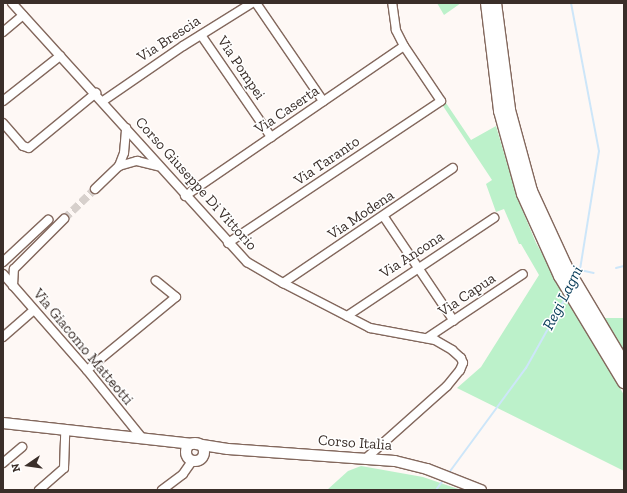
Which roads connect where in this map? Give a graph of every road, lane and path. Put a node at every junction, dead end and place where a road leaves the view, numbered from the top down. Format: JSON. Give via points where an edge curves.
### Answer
{"nodes":[{"id":1,"x":12,"y":3,"type":"edge"},
{"id":2,"x":252,"y":3,"type":"edge"},
{"id":3,"x":256,"y":3,"type":"edge"},
{"id":4,"x":486,"y":3,"type":"edge"},
{"id":5,"x":495,"y":3,"type":"edge"},
{"id":6,"x":394,"y":4,"type":"edge"},
{"id":7,"x":23,"y":15,"type":"junction"},
{"id":8,"x":3,"y":32,"type":"edge"},
{"id":9,"x":202,"y":35,"type":"junction"},
{"id":10,"x":404,"y":46,"type":"junction"},
{"id":11,"x":60,"y":56,"type":"junction"},
{"id":12,"x":96,"y":93,"type":"junction"},
{"id":13,"x":3,"y":101,"type":"edge"},
{"id":14,"x":103,"y":101,"type":"junction"},
{"id":15,"x":323,"y":101,"type":"junction"},
{"id":16,"x":3,"y":123,"type":"edge"},
{"id":17,"x":126,"y":128,"type":"junction"},
{"id":18,"x":271,"y":138,"type":"junction"},
{"id":19,"x":119,"y":166,"type":"junction"},
{"id":20,"x":158,"y":167,"type":"junction"},
{"id":21,"x":454,"y":168,"type":"dead end"},
{"id":22,"x":95,"y":189,"type":"tunnel mouth"},
{"id":23,"x":185,"y":196,"type":"junction"},
{"id":24,"x":384,"y":217,"type":"junction"},
{"id":25,"x":494,"y":218,"type":"dead end"},
{"id":26,"x":64,"y":219,"type":"tunnel mouth"},
{"id":27,"x":48,"y":220,"type":"dead end"},
{"id":28,"x":228,"y":243,"type":"junction"},
{"id":29,"x":35,"y":246,"type":"junction"},
{"id":30,"x":3,"y":262,"type":"edge"},
{"id":31,"x":3,"y":266,"type":"edge"},
{"id":32,"x":419,"y":268,"type":"junction"},
{"id":33,"x":3,"y":274,"type":"edge"},
{"id":34,"x":523,"y":274,"type":"dead end"},
{"id":35,"x":156,"y":281,"type":"dead end"},
{"id":36,"x":283,"y":283,"type":"junction"},
{"id":37,"x":13,"y":286,"type":"junction"},
{"id":38,"x":34,"y":310,"type":"junction"},
{"id":39,"x":346,"y":316,"type":"junction"},
{"id":40,"x":454,"y":320,"type":"junction"},
{"id":41,"x":601,"y":335,"type":"junction"},
{"id":42,"x":3,"y":337,"type":"edge"},
{"id":43,"x":427,"y":338,"type":"junction"},
{"id":44,"x":624,"y":364,"type":"edge"},
{"id":45,"x":87,"y":370,"type":"junction"},
{"id":46,"x":624,"y":382,"type":"edge"},
{"id":47,"x":3,"y":423,"type":"edge"},
{"id":48,"x":65,"y":430,"type":"junction"},
{"id":49,"x":142,"y":438,"type":"junction"},
{"id":50,"x":175,"y":443,"type":"junction"},
{"id":51,"x":195,"y":444,"type":"junction"},
{"id":52,"x":22,"y":447,"type":"dead end"},
{"id":53,"x":228,"y":450,"type":"junction"},
{"id":54,"x":193,"y":458,"type":"junction"},
{"id":55,"x":365,"y":459,"type":"junction"},
{"id":56,"x":3,"y":463,"type":"edge"},
{"id":57,"x":475,"y":488,"type":"edge"},
{"id":58,"x":39,"y":490,"type":"edge"},
{"id":59,"x":162,"y":490,"type":"edge"}],
"edges":[{"from":1,"to":7,"type":"street","name":"Corso Giuseppe Di Vittorio"},
{"from":2,"to":9,"type":"street","name":"Via Brescia"},
{"from":3,"to":15,"type":"street"},
{"from":4,"to":41,"type":"highway","via":[[506,140],[523,194],[543,242]]},
{"from":5,"to":41,"type":"highway","via":[[505,87],[531,190],[548,231]]},
{"from":6,"to":10,"type":"street","via":[[396,30]]},
{"from":7,"to":8,"type":"street"},
{"from":7,"to":11,"type":"street","name":"Corso Giuseppe Di Vittorio"},
{"from":9,"to":14,"type":"street","name":"Via Brescia"},
{"from":9,"to":18,"type":"street","name":"Via Pompei"},
{"from":10,"to":15,"type":"street","name":"Via Caserta"},
{"from":10,"to":28,"type":"street","name":"Via Taranto","via":[[441,101]]},
{"from":11,"to":12,"type":"street","name":"Corso Giuseppe Di Vittorio"},
{"from":11,"to":13,"type":"street"},
{"from":12,"to":14,"type":"street","name":"Corso Giuseppe Di Vittorio"},
{"from":12,"to":16,"type":"street","via":[[29,148],[23,146]]},
{"from":14,"to":17,"type":"street","name":"Corso Giuseppe Di Vittorio"},
{"from":15,"to":18,"type":"street","name":"Via Caserta"},
{"from":17,"to":19,"type":"street","via":[[124,153]]},
{"from":17,"to":20,"type":"street","name":"Corso Giuseppe Di Vittorio"},
{"from":18,"to":23,"type":"street","name":"Via Caserta"},
{"from":19,"to":20,"type":"street","via":[[137,162]]},
{"from":19,"to":22,"type":"street"},
{"from":20,"to":23,"type":"street","name":"Corso Giuseppe Di Vittorio"},
{"from":21,"to":24,"type":"street","name":"Via Modena"},
{"from":23,"to":28,"type":"street","name":"Corso Giuseppe Di Vittorio"},
{"from":24,"to":32,"type":"street"},
{"from":24,"to":36,"type":"street","name":"Via Modena"},
{"from":25,"to":32,"type":"street","name":"Via Ancona"},
{"from":26,"to":29,"type":"street"},
{"from":27,"to":30,"type":"street"},
{"from":28,"to":36,"type":"street","name":"Corso Giuseppe Di Vittorio","via":[[255,268]]},
{"from":29,"to":31,"type":"street"},
{"from":29,"to":37,"type":"street","via":[[14,269]]},
{"from":32,"to":39,"type":"street","name":"Via Ancona"},
{"from":32,"to":40,"type":"street"},
{"from":33,"to":37,"type":"street","name":"Via Giacomo Matteotti"},
{"from":34,"to":40,"type":"street","name":"Via Capua"},
{"from":35,"to":45,"type":"street","via":[[176,297]]},
{"from":36,"to":39,"type":"street","name":"Corso Giuseppe Di Vittorio"},
{"from":37,"to":38,"type":"street","name":"Via Giacomo Matteotti"},
{"from":38,"to":42,"type":"street"},
{"from":38,"to":45,"type":"street","name":"Via Giacomo Matteotti"},
{"from":39,"to":43,"type":"street","name":"Corso Giuseppe Di Vittorio","via":[[389,333]]},
{"from":40,"to":43,"type":"street","name":"Via Capua"},
{"from":41,"to":44,"type":"highway"},
{"from":41,"to":46,"type":"highway"},
{"from":43,"to":55,"type":"street","name":"Corso Giuseppe Di Vittorio","via":[[444,344],[457,354],[463,363],[460,370],[447,386]]},
{"from":45,"to":49,"type":"street","name":"Via Giacomo Matteotti"},
{"from":47,"to":48,"type":"main road","name":"Corso Italia"},
{"from":48,"to":49,"type":"main road","name":"Corso Italia"},
{"from":48,"to":58,"type":"street","via":[[64,468]]},
{"from":49,"to":50,"type":"main road","name":"Corso Italia"},
{"from":50,"to":51,"type":"main road","name":"Corso Italia"},
{"from":50,"to":54,"type":"main road"},
{"from":51,"to":53,"type":"main road","name":"Corso Italia"},
{"from":51,"to":54,"type":"main road","via":[[188,446]]},
{"from":51,"to":54,"type":"main road","via":[[204,451]]},
{"from":52,"to":56,"type":"street"},
{"from":53,"to":54,"type":"main road","name":"Corso Italia"},
{"from":53,"to":55,"type":"main road","name":"Corso Italia"},
{"from":54,"to":59,"type":"street","via":[[183,474]]},
{"from":55,"to":57,"type":"main road","name":"Corso Italia","via":[[395,461],[427,469]]}]}
